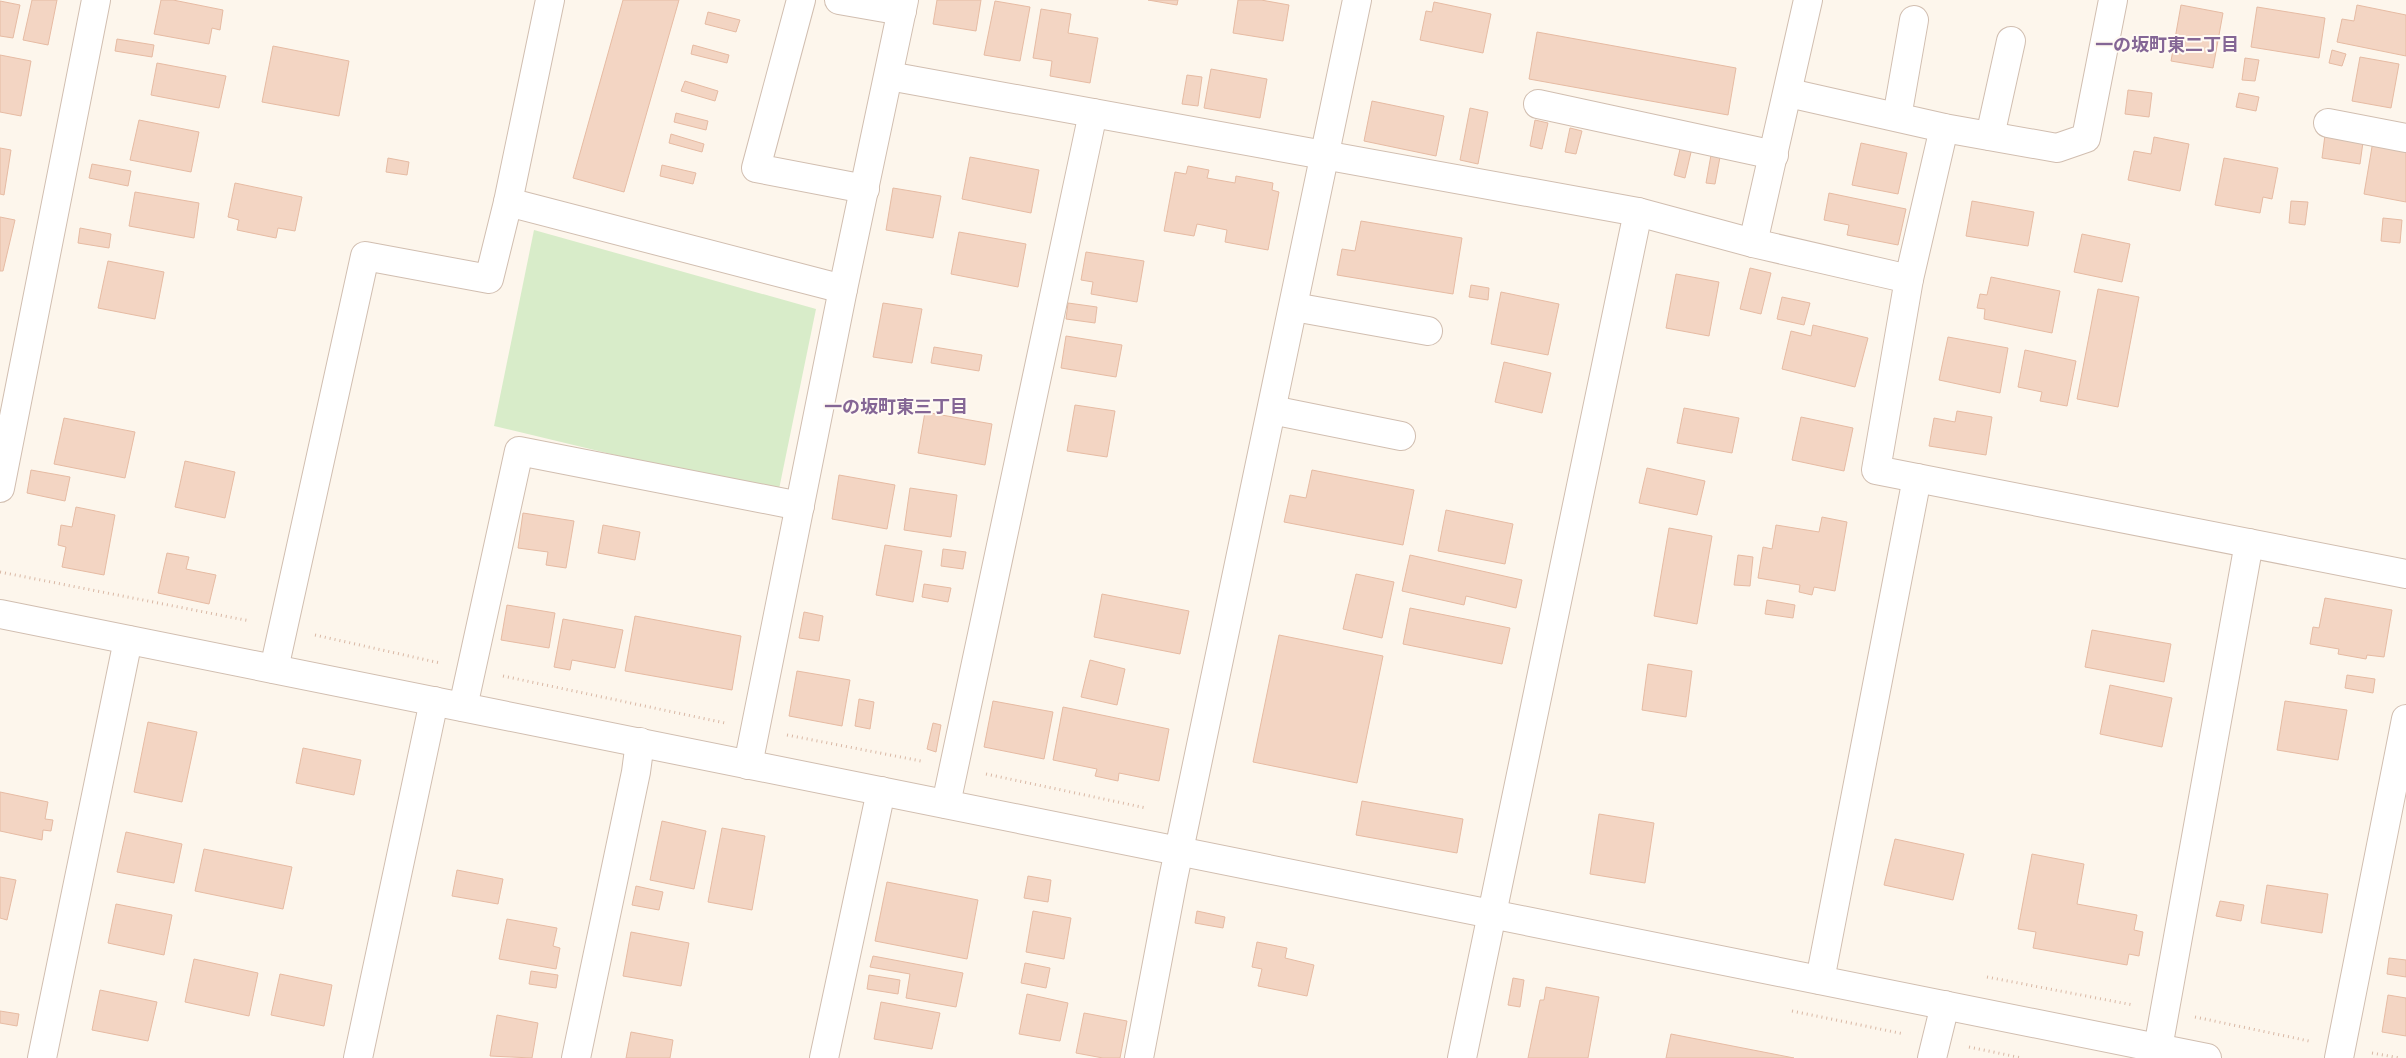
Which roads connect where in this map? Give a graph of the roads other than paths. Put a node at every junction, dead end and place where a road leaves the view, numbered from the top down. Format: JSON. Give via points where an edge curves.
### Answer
{"nodes":[{"id":1,"x":96,"y":0,"type":"edge"},
{"id":2,"x":550,"y":0,"type":"edge"},
{"id":3,"x":801,"y":0,"type":"edge"},
{"id":4,"x":839,"y":0,"type":"edge"},
{"id":5,"x":1357,"y":0,"type":"edge"},
{"id":6,"x":1808,"y":0,"type":"edge"},
{"id":7,"x":2113,"y":0,"type":"edge"},
{"id":8,"x":903,"y":5,"type":"edge"},
{"id":9,"x":1914,"y":20,"type":"dead end"},
{"id":10,"x":2010,"y":41,"type":"dead end"},
{"id":11,"x":889,"y":76,"type":"junction"},
{"id":12,"x":1789,"y":93,"type":"junction"},
{"id":13,"x":1538,"y":104,"type":"dead end"},
{"id":14,"x":1093,"y":113,"type":"junction"},
{"id":15,"x":1897,"y":117,"type":"junction"},
{"id":16,"x":2328,"y":123,"type":"dead end"},
{"id":17,"x":1944,"y":128,"type":"junction"},
{"id":18,"x":1990,"y":136,"type":"junction"},
{"id":19,"x":2406,"y":138,"type":"edge"},
{"id":20,"x":1774,"y":155,"type":"junction"},
{"id":21,"x":1325,"y":156,"type":"junction"},
{"id":22,"x":865,"y":189,"type":"junction"},
{"id":23,"x":508,"y":202,"type":"junction"},
{"id":24,"x":1638,"y":212,"type":"junction"},
{"id":25,"x":1753,"y":243,"type":"junction"},
{"id":26,"x":1909,"y":279,"type":"junction"},
{"id":27,"x":843,"y":289,"type":"junction"},
{"id":28,"x":1294,"y":307,"type":"junction"},
{"id":29,"x":1428,"y":331,"type":"dead end"},
{"id":30,"x":1272,"y":410,"type":"junction"},
{"id":31,"x":1402,"y":436,"type":"dead end"},
{"id":32,"x":1917,"y":478,"type":"junction"},
{"id":33,"x":0,"y":488,"type":"edge"},
{"id":34,"x":800,"y":506,"type":"junction"},
{"id":35,"x":2250,"y":542,"type":"junction"},
{"id":36,"x":2406,"y":574,"type":"edge"},
{"id":37,"x":0,"y":614,"type":"edge"},
{"id":38,"x":128,"y":640,"type":"junction"},
{"id":39,"x":274,"y":669,"type":"junction"},
{"id":40,"x":434,"y":701,"type":"junction"},
{"id":41,"x":463,"y":707,"type":"junction"},
{"id":42,"x":2406,"y":719,"type":"edge"},
{"id":43,"x":640,"y":742,"type":"junction"},
{"id":44,"x":748,"y":764,"type":"junction"},
{"id":45,"x":880,"y":791,"type":"junction"},
{"id":46,"x":946,"y":804,"type":"junction"},
{"id":47,"x":1180,"y":851,"type":"junction"},
{"id":48,"x":1491,"y":914,"type":"junction"},
{"id":49,"x":1820,"y":980,"type":"junction"},
{"id":50,"x":1946,"y":1005,"type":"junction"},
{"id":51,"x":2158,"y":1048,"type":"junction"},
{"id":52,"x":42,"y":1058,"type":"edge"},
{"id":53,"x":358,"y":1058,"type":"edge"},
{"id":54,"x":576,"y":1058,"type":"edge"},
{"id":55,"x":824,"y":1058,"type":"edge"},
{"id":56,"x":1139,"y":1058,"type":"edge"},
{"id":57,"x":1462,"y":1058,"type":"edge"},
{"id":58,"x":1932,"y":1058,"type":"edge"},
{"id":59,"x":2207,"y":1058,"type":"edge"},
{"id":60,"x":2339,"y":1058,"type":"edge"}],
"edges":[{"from":1,"to":33,"type":"street"},
{"from":2,"to":23,"type":"street"},
{"from":3,"to":22,"type":"street","via":[[756,168]]},
{"from":4,"to":8,"type":"street"},
{"from":5,"to":21,"type":"street"},
{"from":6,"to":12,"type":"street"},
{"from":7,"to":18,"type":"street","via":[[2086,138],[2057,148]]},
{"from":8,"to":11,"type":"street"},
{"from":9,"to":15,"type":"street"},
{"from":10,"to":18,"type":"street"},
{"from":11,"to":14,"type":"street"},
{"from":11,"to":22,"type":"street"},
{"from":12,"to":15,"type":"street"},
{"from":12,"to":20,"type":"street"},
{"from":13,"to":20,"type":"street"},
{"from":14,"to":21,"type":"street"},
{"from":14,"to":46,"type":"street"},
{"from":15,"to":17,"type":"street"},
{"from":16,"to":19,"type":"street"},
{"from":17,"to":18,"type":"street"},
{"from":17,"to":26,"type":"street"},
{"from":20,"to":25,"type":"street"},
{"from":21,"to":24,"type":"street"},
{"from":21,"to":28,"type":"street"},
{"from":22,"to":27,"type":"street"},
{"from":23,"to":27,"type":"street"},
{"from":23,"to":39,"type":"street","via":[[489,279],[365,256]]},
{"from":24,"to":25,"type":"street"},
{"from":24,"to":48,"type":"street"},
{"from":25,"to":26,"type":"street"},
{"from":26,"to":32,"type":"street","via":[[1876,470]]},
{"from":27,"to":34,"type":"street"},
{"from":28,"to":29,"type":"street"},
{"from":28,"to":30,"type":"street"},
{"from":30,"to":31,"type":"street"},
{"from":30,"to":47,"type":"street"},
{"from":32,"to":35,"type":"street"},
{"from":32,"to":49,"type":"street"},
{"from":34,"to":41,"type":"street","via":[[520,451]]},
{"from":34,"to":44,"type":"street"},
{"from":35,"to":36,"type":"street"},
{"from":35,"to":51,"type":"street"},
{"from":37,"to":38,"type":"street"},
{"from":38,"to":39,"type":"street"},
{"from":38,"to":52,"type":"street"},
{"from":39,"to":40,"type":"street"},
{"from":40,"to":41,"type":"street"},
{"from":40,"to":53,"type":"street"},
{"from":41,"to":43,"type":"street"},
{"from":42,"to":60,"type":"street"},
{"from":43,"to":44,"type":"street"},
{"from":43,"to":54,"type":"street"},
{"from":44,"to":45,"type":"street"},
{"from":45,"to":46,"type":"street"},
{"from":45,"to":55,"type":"street"},
{"from":46,"to":47,"type":"street"},
{"from":47,"to":48,"type":"street"},
{"from":47,"to":56,"type":"street"},
{"from":48,"to":49,"type":"street"},
{"from":48,"to":57,"type":"street"},
{"from":49,"to":50,"type":"street"},
{"from":50,"to":51,"type":"street"},
{"from":50,"to":58,"type":"street"},
{"from":51,"to":59,"type":"street"}]}
